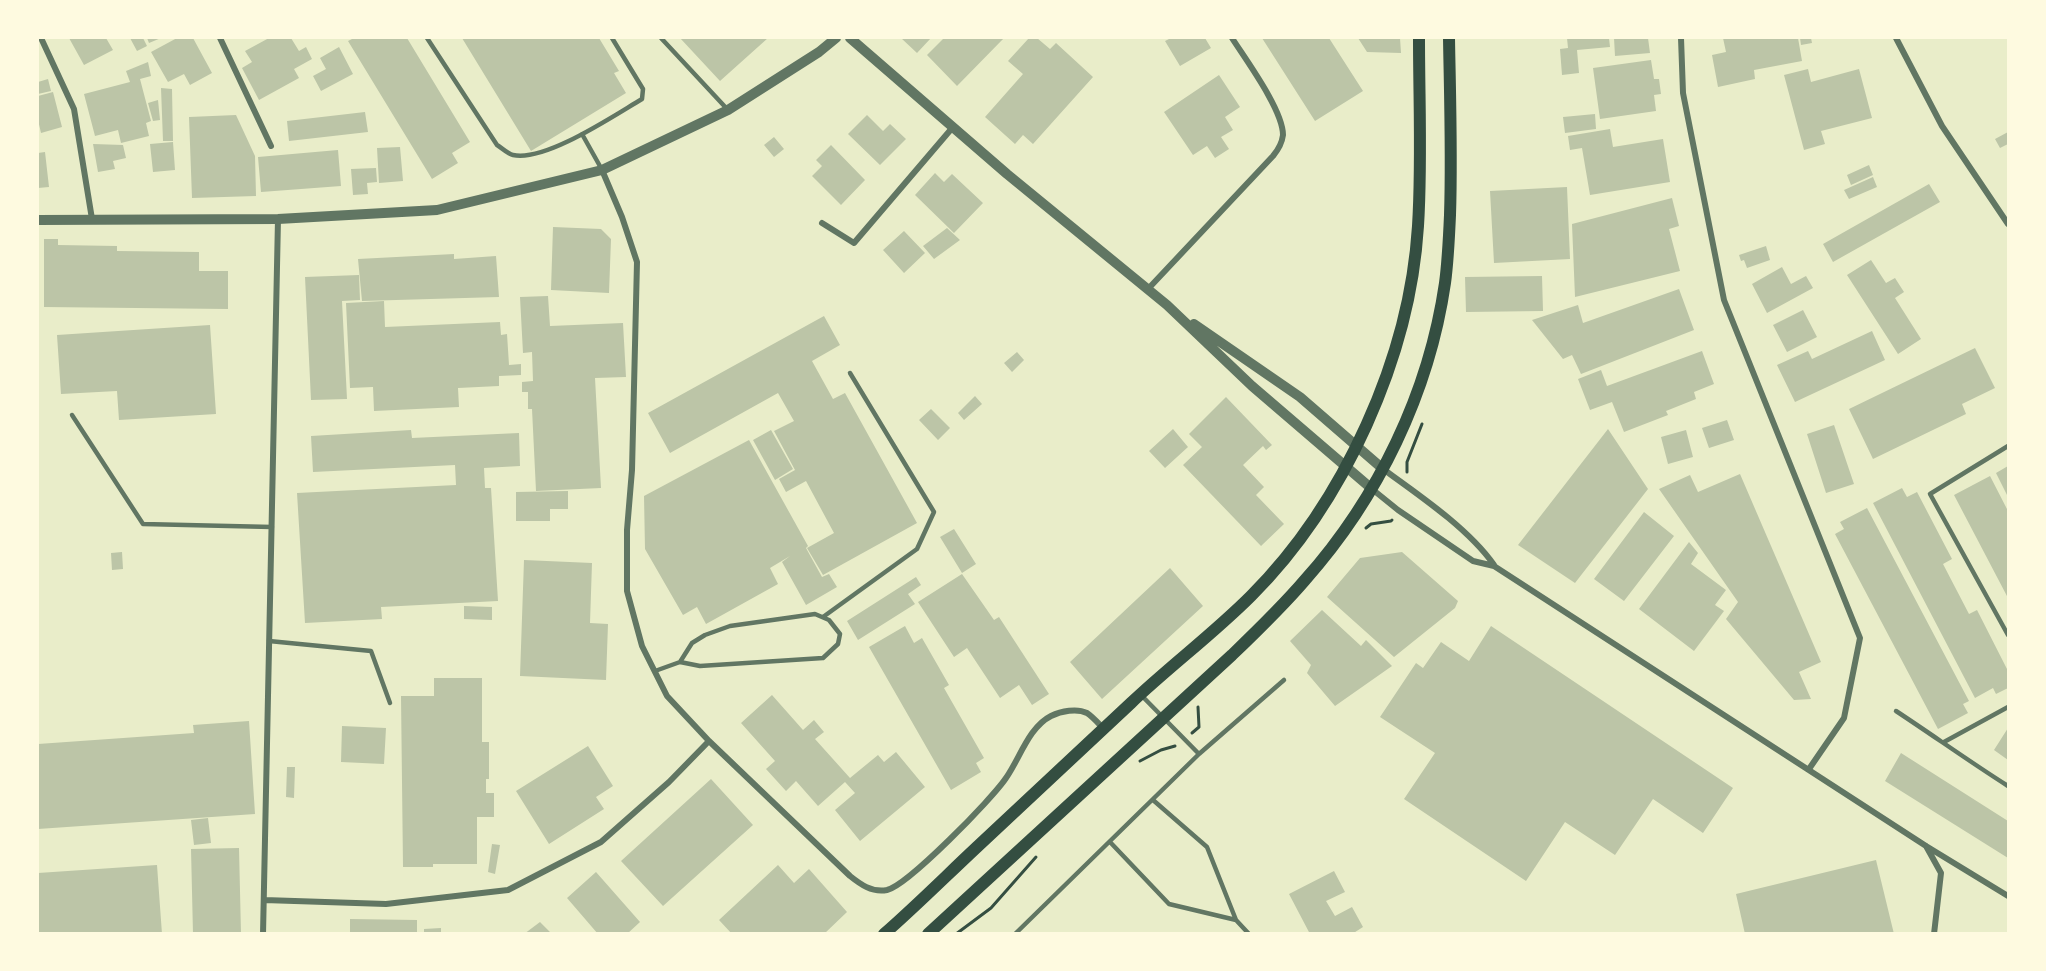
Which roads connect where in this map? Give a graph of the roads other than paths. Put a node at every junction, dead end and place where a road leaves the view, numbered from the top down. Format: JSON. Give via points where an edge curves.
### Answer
{"nodes":[{"id":1,"x":41,"y":38,"type":"edge"},
{"id":2,"x":220,"y":38,"type":"edge"},
{"id":3,"x":427,"y":38,"type":"edge"},
{"id":4,"x":612,"y":38,"type":"edge"},
{"id":5,"x":661,"y":38,"type":"edge"},
{"id":6,"x":837,"y":38,"type":"edge"},
{"id":7,"x":850,"y":38,"type":"edge"},
{"id":8,"x":1232,"y":38,"type":"edge"},
{"id":9,"x":1419,"y":38,"type":"edge"},
{"id":10,"x":1449,"y":38,"type":"edge"},
{"id":11,"x":1681,"y":38,"type":"edge"},
{"id":12,"x":1896,"y":38,"type":"edge"},
{"id":13,"x":728,"y":110,"type":"junction"},
{"id":14,"x":953,"y":127,"type":"junction"},
{"id":15,"x":582,"y":134,"type":"junction"},
{"id":16,"x":271,"y":146,"type":"dead end"},
{"id":17,"x":602,"y":170,"type":"junction"},
{"id":18,"x":92,"y":219,"type":"junction"},
{"id":19,"x":278,"y":219,"type":"junction"},
{"id":20,"x":38,"y":220,"type":"edge"},
{"id":21,"x":822,"y":223,"type":"dead end"},
{"id":22,"x":2008,"y":224,"type":"edge"},
{"id":23,"x":1148,"y":289,"type":"junction"},
{"id":24,"x":1167,"y":305,"type":"junction"},
{"id":25,"x":850,"y":373,"type":"dead end"},
{"id":26,"x":72,"y":415,"type":"dead end"},
{"id":27,"x":1356,"y":446,"type":"junction"},
{"id":28,"x":2008,"y":446,"type":"edge"},
{"id":29,"x":1346,"y":467,"type":"junction"},
{"id":30,"x":1383,"y":469,"type":"junction"},
{"id":31,"x":1372,"y":489,"type":"junction"},
{"id":32,"x":272,"y":527,"type":"junction"},
{"id":33,"x":1494,"y":566,"type":"junction"},
{"id":34,"x":823,"y":617,"type":"junction"},
{"id":35,"x":2008,"y":635,"type":"edge"},
{"id":36,"x":269,"y":641,"type":"junction"},
{"id":37,"x":680,"y":662,"type":"junction"},
{"id":38,"x":655,"y":671,"type":"junction"},
{"id":39,"x":1284,"y":680,"type":"dead end"},
{"id":40,"x":1140,"y":694,"type":"junction"},
{"id":41,"x":390,"y":703,"type":"dead end"},
{"id":42,"x":2008,"y":707,"type":"edge"},
{"id":43,"x":1896,"y":711,"type":"dead end"},
{"id":44,"x":1164,"y":718,"type":"junction"},
{"id":45,"x":1104,"y":729,"type":"junction"},
{"id":46,"x":709,"y":741,"type":"junction"},
{"id":47,"x":1944,"y":742,"type":"junction"},
{"id":48,"x":1199,"y":754,"type":"junction"},
{"id":49,"x":1809,"y":769,"type":"junction"},
{"id":50,"x":2008,"y":786,"type":"edge"},
{"id":51,"x":1153,"y":800,"type":"junction"},
{"id":52,"x":1110,"y":842,"type":"junction"},
{"id":53,"x":1926,"y":846,"type":"junction"},
{"id":54,"x":2008,"y":896,"type":"edge"},
{"id":55,"x":264,"y":900,"type":"junction"},
{"id":56,"x":1236,"y":920,"type":"junction"},
{"id":57,"x":263,"y":933,"type":"edge"},
{"id":58,"x":884,"y":933,"type":"edge"},
{"id":59,"x":928,"y":933,"type":"edge"},
{"id":60,"x":1015,"y":933,"type":"edge"},
{"id":61,"x":1249,"y":933,"type":"edge"},
{"id":62,"x":1934,"y":933,"type":"edge"}],
"edges":[{"from":1,"to":18,"type":"street","via":[[74,109]]},
{"from":2,"to":16,"type":"street"},
{"from":3,"to":15,"type":"lane","via":[[497,145],[512,155],[536,155]]},
{"from":4,"to":15,"type":"lane","via":[[643,89],[642,99]]},
{"from":5,"to":13,"type":"lane"},
{"from":6,"to":13,"type":"street"},
{"from":7,"to":14,"type":"street"},
{"from":8,"to":23,"type":"street","via":[[1275,108],[1282,127],[1281,143]]},
{"from":9,"to":27,"type":"main road","via":[[1420,176],[1413,272],[1404,320]]},
{"from":10,"to":30,"type":"main road","via":[[1452,169],[1445,283],[1420,387]]},
{"from":11,"to":49,"type":"street","via":[[1683,93],[1724,300],[1860,638],[1844,718]]},
{"from":12,"to":22,"type":"street","via":[[1942,126]]},
{"from":13,"to":17,"type":"street"},
{"from":14,"to":21,"type":"street","via":[[854,243]]},
{"from":14,"to":23,"type":"street"},
{"from":15,"to":17,"type":"lane"},
{"from":17,"to":19,"type":"street","via":[[437,210]]},
{"from":17,"to":38,"type":"street","via":[[637,261],[627,591],[642,646]]},
{"from":18,"to":19,"type":"street"},
{"from":18,"to":20,"type":"street"},
{"from":19,"to":32,"type":"street"},
{"from":23,"to":24,"type":"street"},
{"from":24,"to":27,"type":"street","via":[[1300,397]]},
{"from":24,"to":29,"type":"street","via":[[1252,386]]},
{"from":25,"to":34,"type":"lane","via":[[934,512],[917,549]]},
{"from":26,"to":32,"type":"lane","via":[[143,524]]},
{"from":27,"to":29,"type":"main road"},
{"from":27,"to":30,"type":"street"},
{"from":28,"to":35,"type":"lane","via":[[1930,494]]},
{"from":29,"to":31,"type":"street"},
{"from":29,"to":40,"type":"main road","via":[[1305,533],[1251,596]]},
{"from":30,"to":31,"type":"main road"},
{"from":30,"to":33,"type":"street","via":[[1482,547]]},
{"from":31,"to":33,"type":"street","via":[[1473,561]]},
{"from":31,"to":44,"type":"main road","via":[[1306,580]]},
{"from":32,"to":36,"type":"street"},
{"from":33,"to":49,"type":"street"},
{"from":34,"to":37,"type":"lane","via":[[814,614],[730,626],[692,643]]},
{"from":34,"to":37,"type":"lane","via":[[840,634],[838,644],[823,658],[700,666]]},
{"from":36,"to":41,"type":"lane","via":[[371,651]]},
{"from":36,"to":55,"type":"street"},
{"from":37,"to":38,"type":"lane"},
{"from":38,"to":46,"type":"street","via":[[667,696]]},
{"from":39,"to":48,"type":"lane"},
{"from":40,"to":44,"type":"lane"},
{"from":40,"to":45,"type":"main road"},
{"from":42,"to":47,"type":"lane"},
{"from":43,"to":47,"type":"lane"},
{"from":44,"to":48,"type":"lane"},
{"from":44,"to":59,"type":"main road"},
{"from":45,"to":46,"type":"street","via":[[1086,713],[1061,712],[1051,716],[1037,728],[994,794],[906,879],[886,890],[869,888],[850,876]]},
{"from":45,"to":58,"type":"main road"},
{"from":46,"to":55,"type":"street","via":[[601,842],[508,890],[386,904]]},
{"from":47,"to":50,"type":"lane"},
{"from":48,"to":51,"type":"lane"},
{"from":49,"to":53,"type":"street"},
{"from":51,"to":52,"type":"lane"},
{"from":51,"to":56,"type":"lane","via":[[1206,848]]},
{"from":52,"to":56,"type":"lane","via":[[1169,904]]},
{"from":52,"to":60,"type":"lane"},
{"from":53,"to":54,"type":"street"},
{"from":53,"to":62,"type":"street","via":[[1941,873]]},
{"from":55,"to":57,"type":"street"},
{"from":56,"to":61,"type":"lane"}]}
